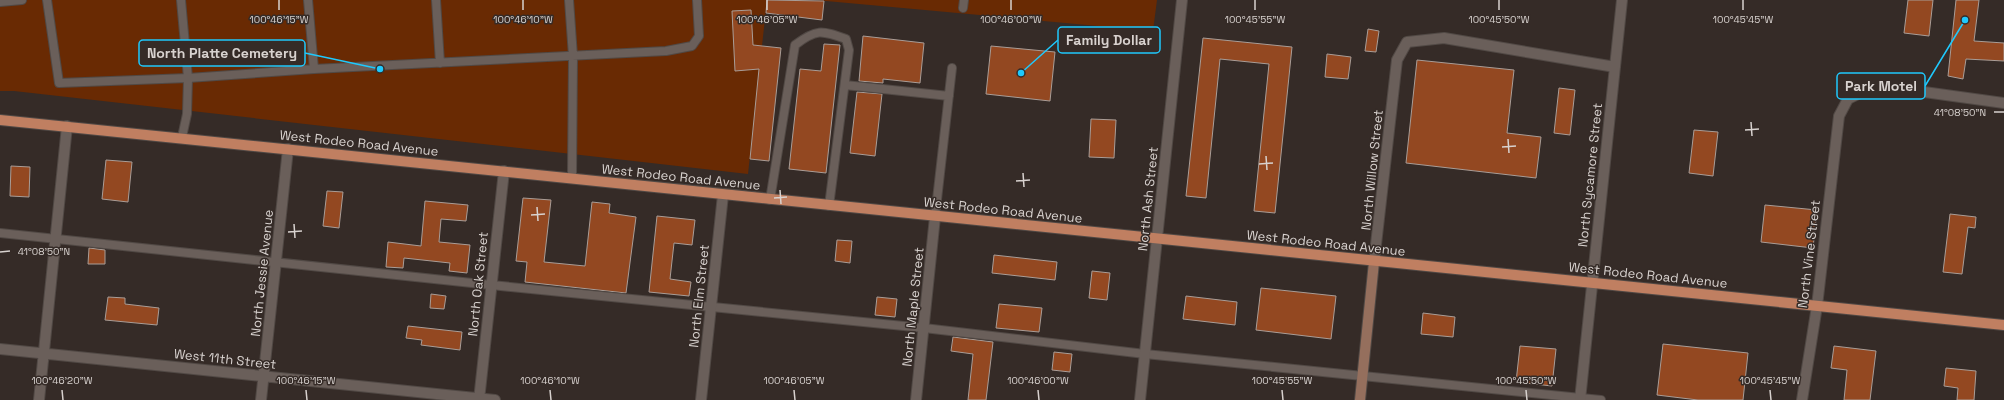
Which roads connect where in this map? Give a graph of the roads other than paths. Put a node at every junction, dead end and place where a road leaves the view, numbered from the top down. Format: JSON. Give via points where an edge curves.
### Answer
{"nodes":[{"id":1,"x":22,"y":0,"type":"edge"},
{"id":2,"x":46,"y":0,"type":"edge"},
{"id":3,"x":181,"y":0,"type":"edge"},
{"id":4,"x":308,"y":0,"type":"edge"},
{"id":5,"x":436,"y":0,"type":"edge"},
{"id":6,"x":569,"y":0,"type":"edge"},
{"id":7,"x":697,"y":0,"type":"edge"},
{"id":8,"x":1182,"y":0,"type":"edge"},
{"id":9,"x":1622,"y":0,"type":"edge"},
{"id":10,"x":0,"y":2,"type":"edge"},
{"id":11,"x":573,"y":56,"type":"junction"},
{"id":12,"x":440,"y":63,"type":"junction"},
{"id":13,"x":1615,"y":67,"type":"junction"},
{"id":14,"x":952,"y":68,"type":"dead end"},
{"id":15,"x":314,"y":69,"type":"junction"},
{"id":16,"x":188,"y":78,"type":"junction"},
{"id":17,"x":845,"y":85,"type":"junction"},
{"id":18,"x":949,"y":96,"type":"junction"},
{"id":19,"x":2004,"y":103,"type":"edge"},
{"id":20,"x":0,"y":120,"type":"edge"},
{"id":21,"x":67,"y":126,"type":"junction"},
{"id":22,"x":182,"y":137,"type":"junction"},
{"id":23,"x":288,"y":149,"type":"junction"},
{"id":24,"x":504,"y":172,"type":"junction"},
{"id":25,"x":572,"y":178,"type":"junction"},
{"id":26,"x":723,"y":195,"type":"junction"},
{"id":27,"x":770,"y":200,"type":"junction"},
{"id":28,"x":829,"y":206,"type":"junction"},
{"id":29,"x":935,"y":217,"type":"junction"},
{"id":30,"x":0,"y":234,"type":"edge"},
{"id":31,"x":56,"y":239,"type":"junction"},
{"id":32,"x":1157,"y":239,"type":"junction"},
{"id":33,"x":276,"y":262,"type":"junction"},
{"id":34,"x":1374,"y":262,"type":"junction"},
{"id":35,"x":1592,"y":282,"type":"junction"},
{"id":36,"x":491,"y":285,"type":"junction"},
{"id":37,"x":1817,"y":306,"type":"junction"},
{"id":38,"x":711,"y":307,"type":"junction"},
{"id":39,"x":2004,"y":325,"type":"edge"},
{"id":40,"x":924,"y":328,"type":"junction"},
{"id":41,"x":0,"y":349,"type":"edge"},
{"id":42,"x":44,"y":354,"type":"junction"},
{"id":43,"x":1145,"y":354,"type":"junction"},
{"id":44,"x":1362,"y":375,"type":"junction"},
{"id":45,"x":263,"y":376,"type":"junction"},
{"id":46,"x":479,"y":399,"type":"edge"},
{"id":47,"x":1580,"y":399,"type":"edge"},
{"id":48,"x":39,"y":400,"type":"edge"},
{"id":49,"x":260,"y":400,"type":"edge"},
{"id":50,"x":494,"y":400,"type":"edge"},
{"id":51,"x":701,"y":400,"type":"edge"},
{"id":52,"x":916,"y":400,"type":"edge"},
{"id":53,"x":1140,"y":400,"type":"edge"},
{"id":54,"x":1360,"y":400,"type":"edge"},
{"id":55,"x":1601,"y":400,"type":"edge"},
{"id":56,"x":1802,"y":400,"type":"edge"}],
"edges":[{"from":1,"to":10,"type":"lane"},
{"from":2,"to":16,"type":"lane","via":[[59,83]]},
{"from":3,"to":16,"type":"lane"},
{"from":4,"to":15,"type":"lane"},
{"from":5,"to":12,"type":"lane"},
{"from":6,"to":11,"type":"lane"},
{"from":7,"to":11,"type":"lane","via":[[699,36],[692,46],[666,51]]},
{"from":8,"to":32,"type":"street","name":"North Ash Street"},
{"from":9,"to":13,"type":"street","name":"North Sycamore Street"},
{"from":11,"to":12,"type":"lane"},
{"from":11,"to":25,"type":"lane"},
{"from":12,"to":15,"type":"lane"},
{"from":13,"to":34,"type":"street","name":"North Willow Street","via":[[1444,38],[1407,42],[1397,60]]},
{"from":13,"to":35,"type":"street","name":"North Sycamore Street"},
{"from":14,"to":18,"type":"lane"},
{"from":15,"to":16,"type":"lane"},
{"from":16,"to":22,"type":"lane","via":[[187,114]]},
{"from":17,"to":18,"type":"lane"},
{"from":17,"to":27,"type":"lane","via":[[849,50],[846,38],[827,32],[810,34],[795,45]]},
{"from":17,"to":28,"type":"lane"},
{"from":18,"to":29,"type":"lane"},
{"from":19,"to":37,"type":"street","name":"North Vine Street","via":[[1888,87],[1868,89],[1848,99],[1839,116]]},
{"from":20,"to":21,"type":"main road","name":"West Rodeo Road Avenue"},
{"from":21,"to":22,"type":"main road","name":"West Rodeo Road Avenue"},
{"from":21,"to":31,"type":"street"},
{"from":22,"to":23,"type":"main road","name":"West Rodeo Road Avenue"},
{"from":23,"to":24,"type":"main road","name":"West Rodeo Road Avenue"},
{"from":23,"to":33,"type":"street","name":"North Jessie Avenue"},
{"from":24,"to":25,"type":"main road","name":"West Rodeo Road Avenue"},
{"from":24,"to":36,"type":"street","name":"North Oak Street"},
{"from":25,"to":26,"type":"main road","name":"West Rodeo Road Avenue"},
{"from":26,"to":27,"type":"main road","name":"West Rodeo Road Avenue"},
{"from":26,"to":38,"type":"street","name":"North Elm Street"},
{"from":27,"to":28,"type":"main road","name":"West Rodeo Road Avenue"},
{"from":28,"to":29,"type":"main road","name":"West Rodeo Road Avenue"},
{"from":29,"to":32,"type":"main road","name":"West Rodeo Road Avenue"},
{"from":29,"to":40,"type":"street","name":"North Maple Street"},
{"from":30,"to":31,"type":"lane"},
{"from":31,"to":33,"type":"lane"},
{"from":31,"to":42,"type":"street"},
{"from":32,"to":34,"type":"main road","name":"West Rodeo Road Avenue"},
{"from":32,"to":43,"type":"street","name":"North Ash Street"},
{"from":33,"to":36,"type":"lane"},
{"from":33,"to":45,"type":"street","name":"North Jessie Avenue"},
{"from":34,"to":35,"type":"main road","name":"West Rodeo Road Avenue"},
{"from":34,"to":44,"type":"main road","name":"North Willow Street"},
{"from":35,"to":37,"type":"main road","name":"West Rodeo Road Avenue"},
{"from":35,"to":47,"type":"street","name":"North Sycamore Street"},
{"from":36,"to":38,"type":"lane"},
{"from":36,"to":46,"type":"street","name":"North Oak Street"},
{"from":37,"to":39,"type":"main road","name":"West Rodeo Road Avenue"},
{"from":37,"to":56,"type":"street","name":"North Vine Street"},
{"from":38,"to":40,"type":"lane"},
{"from":38,"to":51,"type":"street","name":"North Elm Street"},
{"from":40,"to":43,"type":"lane"},
{"from":40,"to":52,"type":"street","name":"North Maple Street"},
{"from":41,"to":42,"type":"street","name":"West 11th Street"},
{"from":42,"to":45,"type":"street","name":"West 11th Street"},
{"from":42,"to":48,"type":"street"},
{"from":43,"to":44,"type":"lane"},
{"from":43,"to":53,"type":"street","name":"North Ash Street"},
{"from":44,"to":47,"type":"lane"},
{"from":44,"to":54,"type":"main road","name":"North Willow Street"},
{"from":45,"to":46,"type":"street","name":"West 11th Street"},
{"from":45,"to":49,"type":"street","name":"North Jessie Avenue"},
{"from":46,"to":50,"type":"street","name":"West 11th Street"},
{"from":47,"to":55,"type":"lane"}]}
